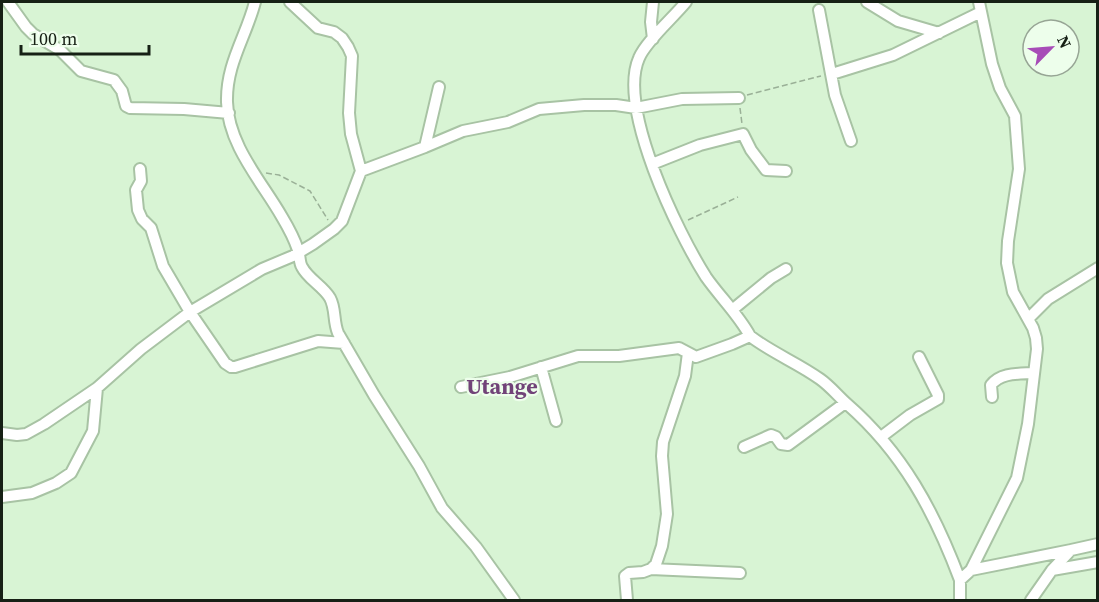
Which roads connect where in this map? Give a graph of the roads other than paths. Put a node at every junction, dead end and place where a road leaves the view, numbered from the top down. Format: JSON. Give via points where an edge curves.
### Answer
{"nodes":[{"id":1,"x":8,"y":2,"type":"edge"},
{"id":2,"x":255,"y":2,"type":"edge"},
{"id":3,"x":290,"y":2,"type":"edge"},
{"id":4,"x":653,"y":2,"type":"edge"},
{"id":5,"x":686,"y":2,"type":"edge"},
{"id":6,"x":867,"y":2,"type":"edge"},
{"id":7,"x":980,"y":7,"type":"edge"},
{"id":8,"x":819,"y":10,"type":"dead end"},
{"id":9,"x":939,"y":33,"type":"junction"},
{"id":10,"x":653,"y":39,"type":"junction"},
{"id":11,"x":832,"y":74,"type":"junction"},
{"id":12,"x":439,"y":87,"type":"dead end"},
{"id":13,"x":739,"y":98,"type":"road end"},
{"id":14,"x":636,"y":108,"type":"junction"},
{"id":15,"x":229,"y":113,"type":"junction"},
{"id":16,"x":851,"y":141,"type":"dead end"},
{"id":17,"x":424,"y":147,"type":"junction"},
{"id":18,"x":652,"y":164,"type":"junction"},
{"id":19,"x":140,"y":169,"type":"dead end"},
{"id":20,"x":361,"y":171,"type":"junction"},
{"id":21,"x":786,"y":171,"type":"dead end"},
{"id":22,"x":299,"y":252,"type":"junction"},
{"id":23,"x":1098,"y":268,"type":"edge"},
{"id":24,"x":786,"y":269,"type":"dead end"},
{"id":25,"x":732,"y":310,"type":"junction"},
{"id":26,"x":190,"y":312,"type":"junction"},
{"id":27,"x":1028,"y":319,"type":"junction"},
{"id":28,"x":750,"y":336,"type":"junction"},
{"id":29,"x":344,"y":343,"type":"junction"},
{"id":30,"x":688,"y":353,"type":"junction"},
{"id":31,"x":919,"y":357,"type":"dead end"},
{"id":32,"x":541,"y":367,"type":"junction"},
{"id":33,"x":1034,"y":373,"type":"junction"},
{"id":34,"x":461,"y":387,"type":"dead end"},
{"id":35,"x":97,"y":388,"type":"junction"},
{"id":36,"x":992,"y":397,"type":"dead end"},
{"id":37,"x":845,"y":403,"type":"junction"},
{"id":38,"x":556,"y":421,"type":"dead end"},
{"id":39,"x":2,"y":433,"type":"edge"},
{"id":40,"x":881,"y":436,"type":"junction"},
{"id":41,"x":744,"y":447,"type":"dead end"},
{"id":42,"x":2,"y":497,"type":"edge"},
{"id":43,"x":1098,"y":544,"type":"edge"},
{"id":44,"x":1071,"y":550,"type":"junction"},
{"id":45,"x":1098,"y":562,"type":"edge"},
{"id":46,"x":651,"y":569,"type":"junction"},
{"id":47,"x":971,"y":570,"type":"junction"},
{"id":48,"x":1052,"y":570,"type":"junction"},
{"id":49,"x":740,"y":573,"type":"dead end"},
{"id":50,"x":960,"y":580,"type":"junction"},
{"id":51,"x":514,"y":600,"type":"edge"},
{"id":52,"x":627,"y":600,"type":"edge"},
{"id":53,"x":960,"y":600,"type":"edge"},
{"id":54,"x":1030,"y":600,"type":"edge"}],
"edges":[{"from":1,"to":15,"type":"street","via":[[33,34],[60,50],[81,71],[114,80],[126,106]]},
{"from":2,"to":15,"type":"street","via":[[229,70]]},
{"from":3,"to":20,"type":"street","via":[[318,28],[342,38],[352,56],[349,113]]},
{"from":4,"to":10,"type":"street"},
{"from":5,"to":10,"type":"street"},
{"from":6,"to":9,"type":"street","via":[[898,21]]},
{"from":7,"to":9,"type":"street"},
{"from":7,"to":27,"type":"street","via":[[992,64],[1015,116],[1019,169],[1007,263],[1013,292]]},
{"from":8,"to":11,"type":"street"},
{"from":9,"to":11,"type":"street","via":[[893,55]]},
{"from":10,"to":14,"type":"street","via":[[639,56],[635,72]]},
{"from":11,"to":16,"type":"street"},
{"from":12,"to":17,"type":"street"},
{"from":13,"to":14,"type":"street","via":[[682,99]]},
{"from":14,"to":17,"type":"street","via":[[584,105],[539,109]]},
{"from":14,"to":18,"type":"street","via":[[640,133]]},
{"from":15,"to":22,"type":"street","via":[[240,147]]},
{"from":17,"to":20,"type":"street"},
{"from":18,"to":21,"type":"street","via":[[700,145],[743,134],[766,170]]},
{"from":18,"to":25,"type":"street","via":[[706,276]]},
{"from":19,"to":26,"type":"street","via":[[138,210],[151,228],[162,266]]},
{"from":20,"to":22,"type":"street","via":[[342,221]]},
{"from":22,"to":26,"type":"street","via":[[262,268]]},
{"from":22,"to":29,"type":"street","via":[[303,268],[329,297]]},
{"from":23,"to":27,"type":"street","via":[[1048,299]]},
{"from":24,"to":25,"type":"street"},
{"from":25,"to":28,"type":"street"},
{"from":26,"to":29,"type":"street","via":[[231,367],[318,341]]},
{"from":26,"to":35,"type":"street"},
{"from":27,"to":33,"type":"street","via":[[1036,338]]},
{"from":28,"to":30,"type":"street","via":[[696,357]]},
{"from":28,"to":37,"type":"street","via":[[821,380]]},
{"from":29,"to":51,"type":"street","via":[[442,508]]},
{"from":30,"to":32,"type":"street","via":[[679,348],[619,356],[578,356]]},
{"from":30,"to":46,"type":"street","via":[[685,376],[663,442],[667,514],[662,546]]},
{"from":31,"to":40,"type":"street","via":[[938,399]]},
{"from":32,"to":34,"type":"street"},
{"from":32,"to":38,"type":"street"},
{"from":33,"to":36,"type":"street","via":[[996,379],[991,385]]},
{"from":33,"to":47,"type":"street","via":[[1021,467]]},
{"from":35,"to":39,"type":"street","via":[[33,431]]},
{"from":35,"to":42,"type":"street","via":[[93,431],[71,473],[32,493]]},
{"from":37,"to":40,"type":"street"},
{"from":37,"to":41,"type":"street","via":[[788,445],[771,435]]},
{"from":40,"to":50,"type":"street","via":[[914,480]]},
{"from":43,"to":44,"type":"street"},
{"from":44,"to":47,"type":"street"},
{"from":44,"to":48,"type":"street"},
{"from":45,"to":48,"type":"street"},
{"from":46,"to":49,"type":"street"},
{"from":46,"to":52,"type":"street","via":[[625,576]]},
{"from":47,"to":50,"type":"street"},
{"from":48,"to":54,"type":"street"},
{"from":50,"to":53,"type":"street"}]}
